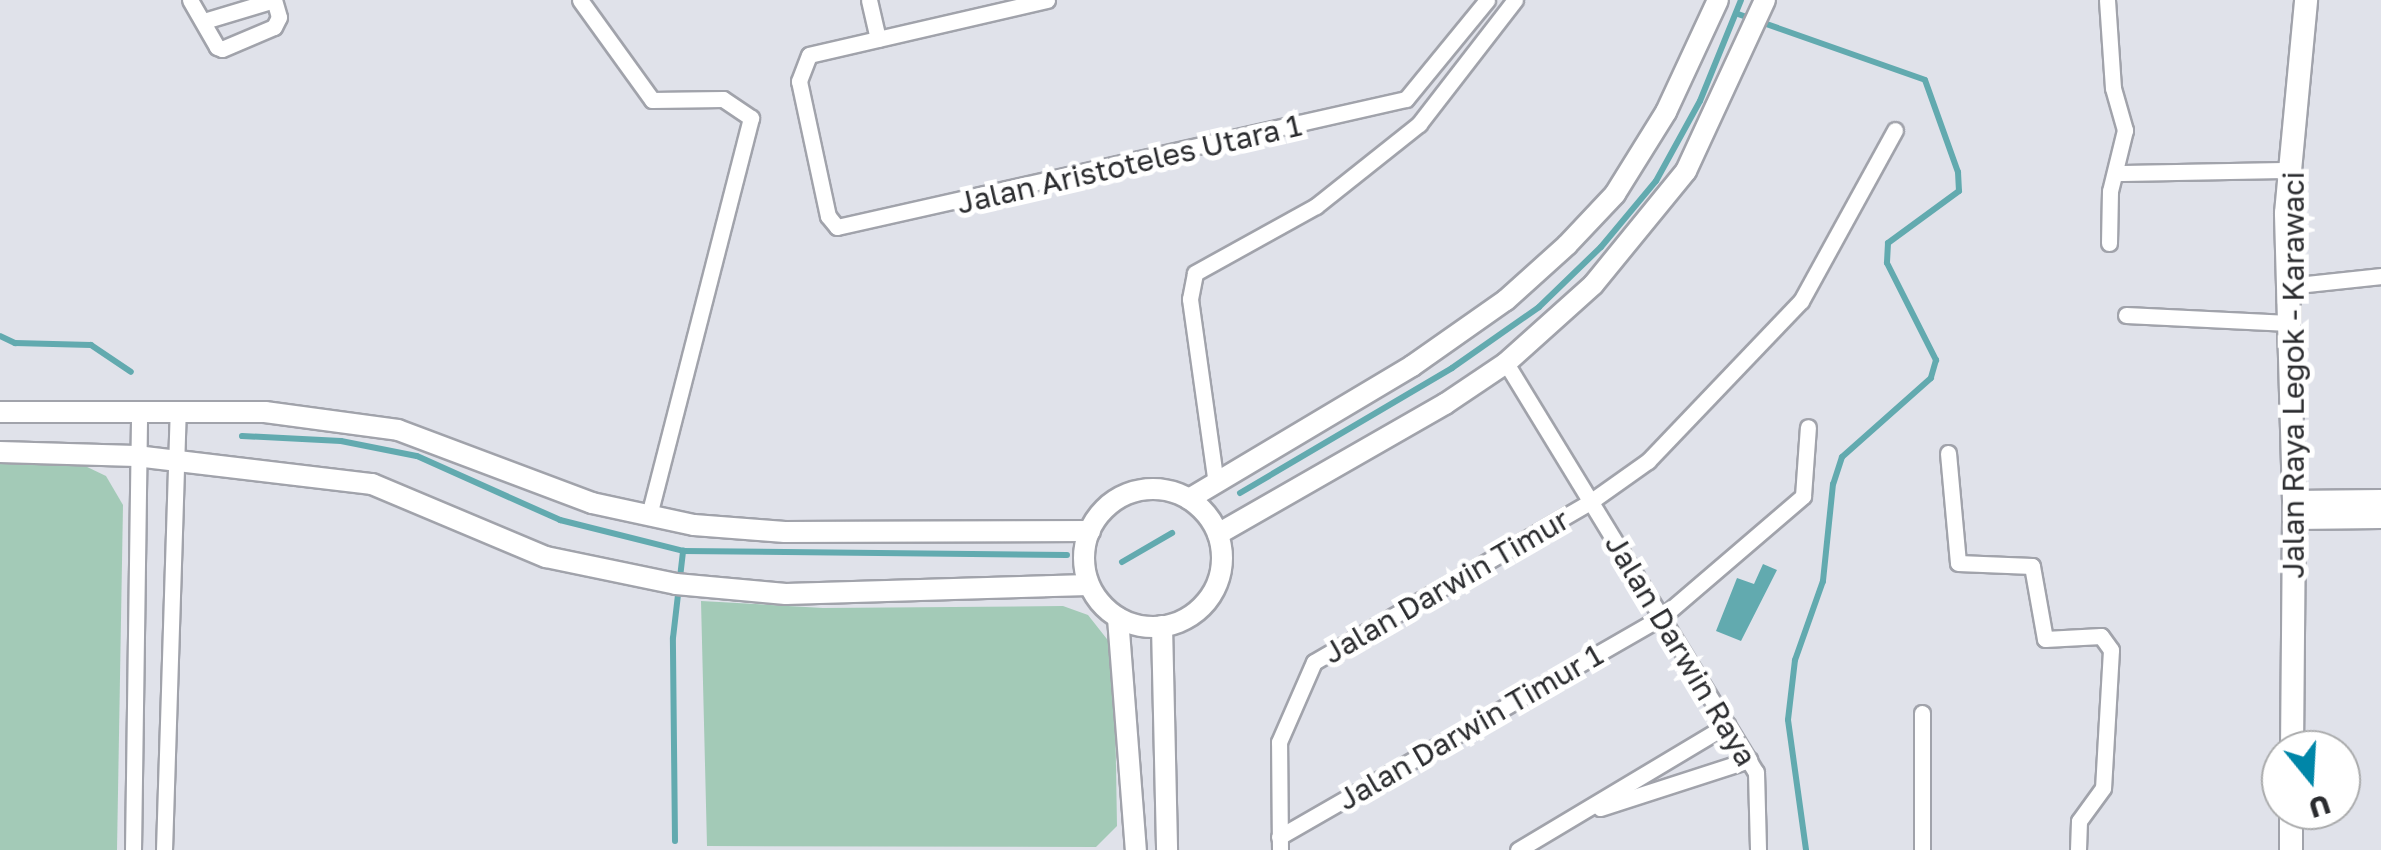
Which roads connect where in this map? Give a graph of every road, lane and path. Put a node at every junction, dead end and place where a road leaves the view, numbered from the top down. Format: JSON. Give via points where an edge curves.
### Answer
{"nodes":[{"id":1,"x":190,"y":0,"type":"edge"},
{"id":2,"x":580,"y":0,"type":"edge"},
{"id":3,"x":869,"y":0,"type":"edge"},
{"id":4,"x":1048,"y":0,"type":"edge"},
{"id":5,"x":1488,"y":0,"type":"edge"},
{"id":6,"x":1515,"y":0,"type":"edge"},
{"id":7,"x":1718,"y":0,"type":"edge"},
{"id":8,"x":2107,"y":0,"type":"edge"},
{"id":9,"x":2306,"y":0,"type":"edge"},
{"id":10,"x":1764,"y":4,"type":"edge"},
{"id":11,"x":204,"y":21,"type":"junction"},
{"id":12,"x":878,"y":40,"type":"junction"},
{"id":13,"x":1406,"y":99,"type":"junction"},
{"id":14,"x":1420,"y":124,"type":"junction"},
{"id":15,"x":1895,"y":130,"type":"dead end"},
{"id":16,"x":2290,"y":170,"type":"junction"},
{"id":17,"x":2117,"y":173,"type":"junction"},
{"id":18,"x":2110,"y":243,"type":"dead end"},
{"id":19,"x":2381,"y":276,"type":"edge"},
{"id":20,"x":2288,"y":286,"type":"junction"},
{"id":21,"x":2126,"y":315,"type":"dead end"},
{"id":22,"x":2290,"y":323,"type":"junction"},
{"id":23,"x":1506,"y":362,"type":"junction"},
{"id":24,"x":0,"y":412,"type":"edge"},
{"id":25,"x":139,"y":414,"type":"junction"},
{"id":26,"x":178,"y":414,"type":"junction"},
{"id":27,"x":1808,"y":426,"type":"dead end"},
{"id":28,"x":0,"y":452,"type":"edge"},
{"id":29,"x":1948,"y":453,"type":"dead end"},
{"id":30,"x":136,"y":456,"type":"junction"},
{"id":31,"x":176,"y":460,"type":"junction"},
{"id":32,"x":1215,"y":477,"type":"junction"},
{"id":33,"x":1189,"y":499,"type":"junction"},
{"id":34,"x":2381,"y":500,"type":"edge"},
{"id":35,"x":1590,"y":502,"type":"junction"},
{"id":36,"x":2294,"y":510,"type":"junction"},
{"id":37,"x":649,"y":516,"type":"junction"},
{"id":38,"x":2381,"y":518,"type":"edge"},
{"id":39,"x":1090,"y":531,"type":"junction"},
{"id":40,"x":1218,"y":534,"type":"junction"},
{"id":41,"x":1089,"y":585,"type":"junction"},
{"id":42,"x":1662,"y":617,"type":"junction"},
{"id":43,"x":1118,"y":618,"type":"junction"},
{"id":44,"x":1162,"y":626,"type":"junction"},
{"id":45,"x":1922,"y":712,"type":"dead end"},
{"id":46,"x":1727,"y":725,"type":"junction"},
{"id":47,"x":2292,"y":730,"type":"edge"},
{"id":48,"x":1748,"y":760,"type":"junction"},
{"id":49,"x":1572,"y":818,"type":"junction"},
{"id":50,"x":1279,"y":843,"type":"edge"},
{"id":51,"x":134,"y":850,"type":"edge"},
{"id":52,"x":164,"y":850,"type":"edge"},
{"id":53,"x":1136,"y":850,"type":"edge"},
{"id":54,"x":1167,"y":850,"type":"edge"},
{"id":55,"x":1518,"y":850,"type":"edge"},
{"id":56,"x":1758,"y":850,"type":"edge"},
{"id":57,"x":1922,"y":850,"type":"edge"},
{"id":58,"x":2078,"y":850,"type":"edge"}],
"edges":[{"from":1,"to":11,"type":"street"},
{"from":2,"to":37,"type":"street","via":[[652,100],[724,99],[751,118]]},
{"from":3,"to":12,"type":"street"},
{"from":4,"to":12,"type":"street"},
{"from":5,"to":13,"type":"street"},
{"from":6,"to":14,"type":"street"},
{"from":7,"to":32,"type":"street","via":[[1666,112],[1614,194],[1567,246],[1506,300],[1412,366]]},
{"from":8,"to":17,"type":"street","via":[[2113,88],[2125,130]]},
{"from":9,"to":16,"type":"main road","name":"Jalan Raya Legok - Karawaci"},
{"from":10,"to":23,"type":"street","via":[[1686,172],[1593,285]]},
{"from":11,"to":11,"type":"street","via":[[274,0],[279,18],[274,27],[222,49]]},
{"from":12,"to":13,"type":"street","name":"Jalan Aristoteles Utara 1","via":[[809,55],[800,81],[828,216],[851,228]]},
{"from":13,"to":14,"type":"street"},
{"from":14,"to":32,"type":"street","via":[[1316,206],[1195,272],[1190,299]]},
{"from":15,"to":35,"type":"street","name":"Jalan Darwin Timur","via":[[1801,301],[1648,461]]},
{"from":16,"to":17,"type":"street"},
{"from":16,"to":20,"type":"main road","name":"Jalan Raya Legok - Karawaci"},
{"from":17,"to":18,"type":"street","via":[[2110,190]]},
{"from":19,"to":20,"type":"street"},
{"from":20,"to":22,"type":"main road","name":"Jalan Raya Legok - Karawaci"},
{"from":21,"to":22,"type":"street"},
{"from":22,"to":36,"type":"main road","name":"Jalan Raya Legok - Karawaci"},
{"from":23,"to":35,"type":"street","name":"Jalan Darwin Raya"},
{"from":23,"to":40,"type":"street"},
{"from":24,"to":25,"type":"street"},
{"from":25,"to":26,"type":"street"},
{"from":25,"to":30,"type":"street"},
{"from":26,"to":31,"type":"street"},
{"from":26,"to":37,"type":"street","via":[[265,412],[398,430],[592,503]]},
{"from":27,"to":42,"type":"street","name":"Jalan Darwin Timur 1","via":[[1803,496]]},
{"from":28,"to":30,"type":"street"},
{"from":29,"to":58,"type":"street","via":[[1958,562],[2032,566],[2045,639],[2101,636],[2111,650],[2103,788],[2077,827]]},
{"from":30,"to":31,"type":"street"},
{"from":30,"to":51,"type":"street"},
{"from":31,"to":41,"type":"street","via":[[372,484],[546,558],[676,584],[786,594]]},
{"from":31,"to":52,"type":"street"},
{"from":32,"to":33,"type":"street"},
{"from":33,"to":39,"type":"street","via":[[1167,490],[1132,494],[1102,511]]},
{"from":33,"to":40,"type":"street"},
{"from":34,"to":36,"type":"street"},
{"from":35,"to":42,"type":"street","name":"Jalan Darwin Raya"},
{"from":35,"to":50,"type":"street","name":"Jalan Darwin Timur","via":[[1314,662],[1280,742]]},
{"from":36,"to":38,"type":"street"},
{"from":36,"to":47,"type":"main road","name":"Jalan Raya Legok - Karawaci"},
{"from":37,"to":39,"type":"street","via":[[785,532]]},
{"from":39,"to":41,"type":"street"},
{"from":40,"to":44,"type":"street","via":[[1220,575],[1212,594],[1182,621]]},
{"from":41,"to":43,"type":"street"},
{"from":42,"to":46,"type":"street","name":"Jalan Darwin Raya"},
{"from":42,"to":50,"type":"street","name":"Jalan Darwin Timur 1"},
{"from":43,"to":44,"type":"street"},
{"from":43,"to":53,"type":"street"},
{"from":44,"to":54,"type":"street"},
{"from":45,"to":57,"type":"street"},
{"from":46,"to":48,"type":"street","name":"Jalan Darwin Raya"},
{"from":46,"to":49,"type":"street"},
{"from":48,"to":49,"type":"street"},
{"from":48,"to":56,"type":"street","name":"Jalan Darwin Raya","via":[[1761,794]]},
{"from":49,"to":55,"type":"street"}]}
